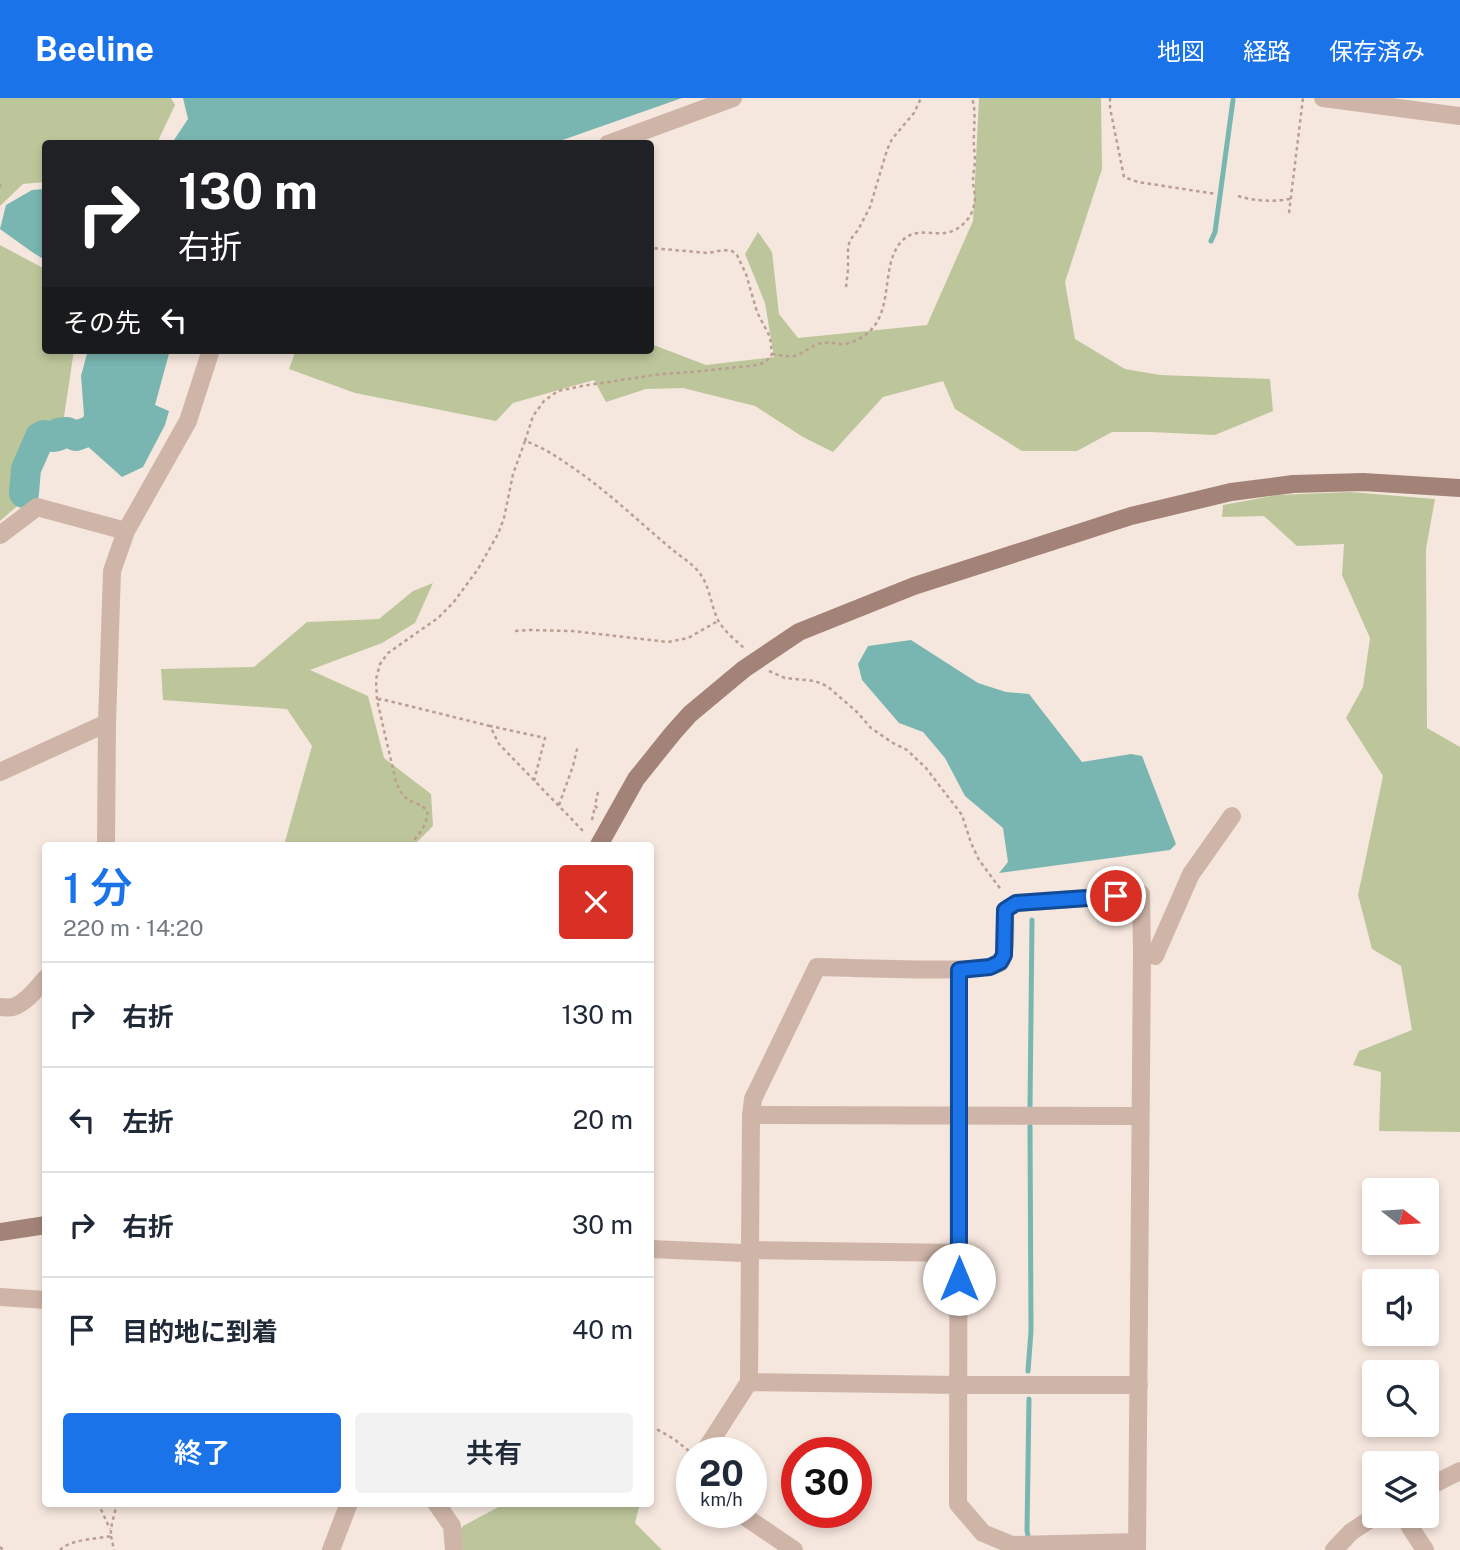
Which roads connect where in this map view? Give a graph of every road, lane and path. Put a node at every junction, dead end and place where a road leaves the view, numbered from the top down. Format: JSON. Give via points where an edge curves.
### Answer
{"nodes":[{"id":1,"x":733,"y":98,"type":"edge"},
{"id":2,"x":921,"y":98,"type":"edge"},
{"id":3,"x":972,"y":98,"type":"edge"},
{"id":4,"x":1110,"y":98,"type":"edge"},
{"id":5,"x":1303,"y":98,"type":"edge"},
{"id":6,"x":1323,"y":98,"type":"edge"},
{"id":7,"x":1460,"y":116,"type":"edge"},
{"id":8,"x":619,"y":140,"type":"edge"},
{"id":9,"x":0,"y":184,"type":"edge"},
{"id":10,"x":0,"y":189,"type":"edge"},
{"id":11,"x":1216,"y":194,"type":"dead end"},
{"id":12,"x":1238,"y":196,"type":"dead end"},
{"id":13,"x":1291,"y":199,"type":"junction"},
{"id":14,"x":1289,"y":213,"type":"dead end"},
{"id":15,"x":654,"y":248,"type":"edge"},
{"id":16,"x":846,"y":287,"type":"dead end"},
{"id":17,"x":210,"y":354,"type":"edge"},
{"id":18,"x":772,"y":355,"type":"junction"},
{"id":19,"x":525,"y":441,"type":"junction"},
{"id":20,"x":1460,"y":488,"type":"edge"},
{"id":21,"x":126,"y":531,"type":"junction"},
{"id":22,"x":0,"y":535,"type":"edge"},
{"id":23,"x":718,"y":621,"type":"junction"},
{"id":24,"x":515,"y":631,"type":"dead end"},
{"id":25,"x":756,"y":661,"type":"junction"},
{"id":26,"x":376,"y":700,"type":"junction"},
{"id":27,"x":107,"y":723,"type":"junction"},
{"id":28,"x":490,"y":726,"type":"junction"},
{"id":29,"x":578,"y":745,"type":"dead end"},
{"id":30,"x":0,"y":772,"type":"edge"},
{"id":31,"x":534,"y":781,"type":"junction"},
{"id":32,"x":558,"y":806,"type":"junction"},
{"id":33,"x":595,"y":806,"type":"dead end"},
{"id":34,"x":1232,"y":816,"type":"dead end"},
{"id":35,"x":591,"y":822,"type":"dead end"},
{"id":36,"x":589,"y":828,"type":"dead end"},
{"id":37,"x":106,"y":842,"type":"edge"},
{"id":38,"x":412,"y":842,"type":"edge"},
{"id":39,"x":601,"y":842,"type":"edge"},
{"id":40,"x":1012,"y":905,"type":"junction"},
{"id":41,"x":1142,"y":952,"type":"junction"},
{"id":42,"x":959,"y":970,"type":"junction"},
{"id":43,"x":42,"y":982,"type":"edge"},
{"id":44,"x":0,"y":1007,"type":"edge"},
{"id":45,"x":751,"y":1115,"type":"junction"},
{"id":46,"x":958,"y":1116,"type":"junction"},
{"id":47,"x":1139,"y":1116,"type":"junction"},
{"id":48,"x":42,"y":1226,"type":"edge"},
{"id":49,"x":0,"y":1232,"type":"edge"},
{"id":50,"x":654,"y":1249,"type":"edge"},
{"id":51,"x":750,"y":1250,"type":"junction"},
{"id":52,"x":958,"y":1253,"type":"junction"},
{"id":53,"x":0,"y":1297,"type":"edge"},
{"id":54,"x":42,"y":1300,"type":"edge"},
{"id":55,"x":749,"y":1382,"type":"junction"},
{"id":56,"x":959,"y":1385,"type":"junction"},
{"id":57,"x":1139,"y":1385,"type":"junction"},
{"id":58,"x":654,"y":1428,"type":"edge"},
{"id":59,"x":714,"y":1437,"type":"edge"},
{"id":60,"x":676,"y":1441,"type":"edge"},
{"id":61,"x":1460,"y":1471,"type":"edge"},
{"id":62,"x":1439,"y":1482,"type":"edge"},
{"id":63,"x":100,"y":1507,"type":"edge"},
{"id":64,"x":116,"y":1507,"type":"edge"},
{"id":65,"x":347,"y":1507,"type":"edge"},
{"id":66,"x":439,"y":1507,"type":"edge"},
{"id":67,"x":1362,"y":1525,"type":"edge"},
{"id":68,"x":762,"y":1528,"type":"edge"},
{"id":69,"x":1411,"y":1528,"type":"edge"},
{"id":70,"x":110,"y":1529,"type":"junction"},
{"id":71,"x":111,"y":1535,"type":"junction"},
{"id":72,"x":1137,"y":1546,"type":"edge"},
{"id":73,"x":61,"y":1550,"type":"edge"},
{"id":74,"x":114,"y":1550,"type":"edge"},
{"id":75,"x":331,"y":1550,"type":"edge"},
{"id":76,"x":454,"y":1550,"type":"edge"},
{"id":77,"x":794,"y":1550,"type":"edge"},
{"id":78,"x":1334,"y":1550,"type":"edge"},
{"id":79,"x":1425,"y":1550,"type":"edge"}],
"edges":[{"from":1,"to":8,"type":"street"},
{"from":2,"to":16,"type":"path","via":[[892,139],[870,207],[850,240]]},
{"from":3,"to":18,"type":"path","via":[[975,204],[969,218],[949,232],[919,233],[904,239],[891,260],[880,315],[868,333],[850,343],[819,343],[795,356]]},
{"from":4,"to":11,"type":"path","via":[[1124,177]]},
{"from":5,"to":13,"type":"path"},
{"from":6,"to":7,"type":"street"},
{"from":9,"to":10,"type":"path"},
{"from":12,"to":13,"type":"path"},
{"from":13,"to":14,"type":"path"},
{"from":15,"to":18,"type":"path","via":[[724,250],[737,255],[770,337]]},
{"from":17,"to":21,"type":"street","via":[[188,421]]},
{"from":18,"to":19,"type":"path","via":[[758,365],[661,374],[558,391],[533,416]]},
{"from":19,"to":23,"type":"path","via":[[544,448],[617,500],[695,568],[705,582]]},
{"from":19,"to":26,"type":"path","via":[[493,545],[439,618],[388,653],[376,679]]},
{"from":20,"to":25,"type":"street","via":[[1363,482],[1293,484],[1231,492],[1131,516],[914,586],[799,632]]},
{"from":21,"to":22,"type":"street","via":[[37,507]]},
{"from":21,"to":27,"type":"street","via":[[113,571]]},
{"from":23,"to":24,"type":"path","via":[[688,638],[668,642],[572,631]]},
{"from":23,"to":25,"type":"path"},
{"from":25,"to":39,"type":"street","via":[[673,733],[636,779]]},
{"from":25,"to":40,"type":"path","via":[[771,673],[827,686],[871,728],[926,768],[962,815],[979,860]]},
{"from":26,"to":28,"type":"path"},
{"from":26,"to":38,"type":"path","via":[[401,794],[427,810],[428,818]]},
{"from":27,"to":30,"type":"street"},
{"from":27,"to":37,"type":"street"},
{"from":28,"to":31,"type":"path","via":[[499,744]]},
{"from":28,"to":31,"type":"path","via":[[545,738]]},
{"from":29,"to":32,"type":"path"},
{"from":31,"to":32,"type":"path"},
{"from":32,"to":36,"type":"path","via":[[583,835]]},
{"from":33,"to":35,"type":"path"},
{"from":34,"to":41,"type":"street","via":[[1191,874],[1155,956]]},
{"from":40,"to":41,"type":"street","via":[[1141,894]]},
{"from":40,"to":42,"type":"street","via":[[1005,910],[1000,962]]},
{"from":41,"to":47,"type":"street"},
{"from":42,"to":45,"type":"street","via":[[817,967],[753,1099]]},
{"from":42,"to":46,"type":"street"},
{"from":43,"to":44,"type":"street","via":[[14,1006]]},
{"from":45,"to":46,"type":"street"},
{"from":45,"to":51,"type":"street"},
{"from":46,"to":47,"type":"street"},
{"from":46,"to":52,"type":"street"},
{"from":47,"to":57,"type":"street"},
{"from":48,"to":49,"type":"street"},
{"from":50,"to":51,"type":"street"},
{"from":51,"to":52,"type":"street"},
{"from":51,"to":55,"type":"street"},
{"from":52,"to":56,"type":"street"},
{"from":53,"to":54,"type":"street"},
{"from":55,"to":56,"type":"street"},
{"from":55,"to":59,"type":"street"},
{"from":56,"to":57,"type":"street"},
{"from":56,"to":72,"type":"street","via":[[958,1504],[983,1533],[1012,1545]]},
{"from":57,"to":72,"type":"street"},
{"from":58,"to":60,"type":"path"},
{"from":61,"to":62,"type":"street"},
{"from":63,"to":70,"type":"path"},
{"from":64,"to":70,"type":"path"},
{"from":65,"to":75,"type":"street"},
{"from":66,"to":76,"type":"street","via":[[452,1525]]},
{"from":67,"to":78,"type":"street"},
{"from":68,"to":77,"type":"street"},
{"from":69,"to":79,"type":"street"},
{"from":70,"to":71,"type":"path"},
{"from":71,"to":73,"type":"path","via":[[76,1541]]},
{"from":71,"to":74,"type":"path"}]}
